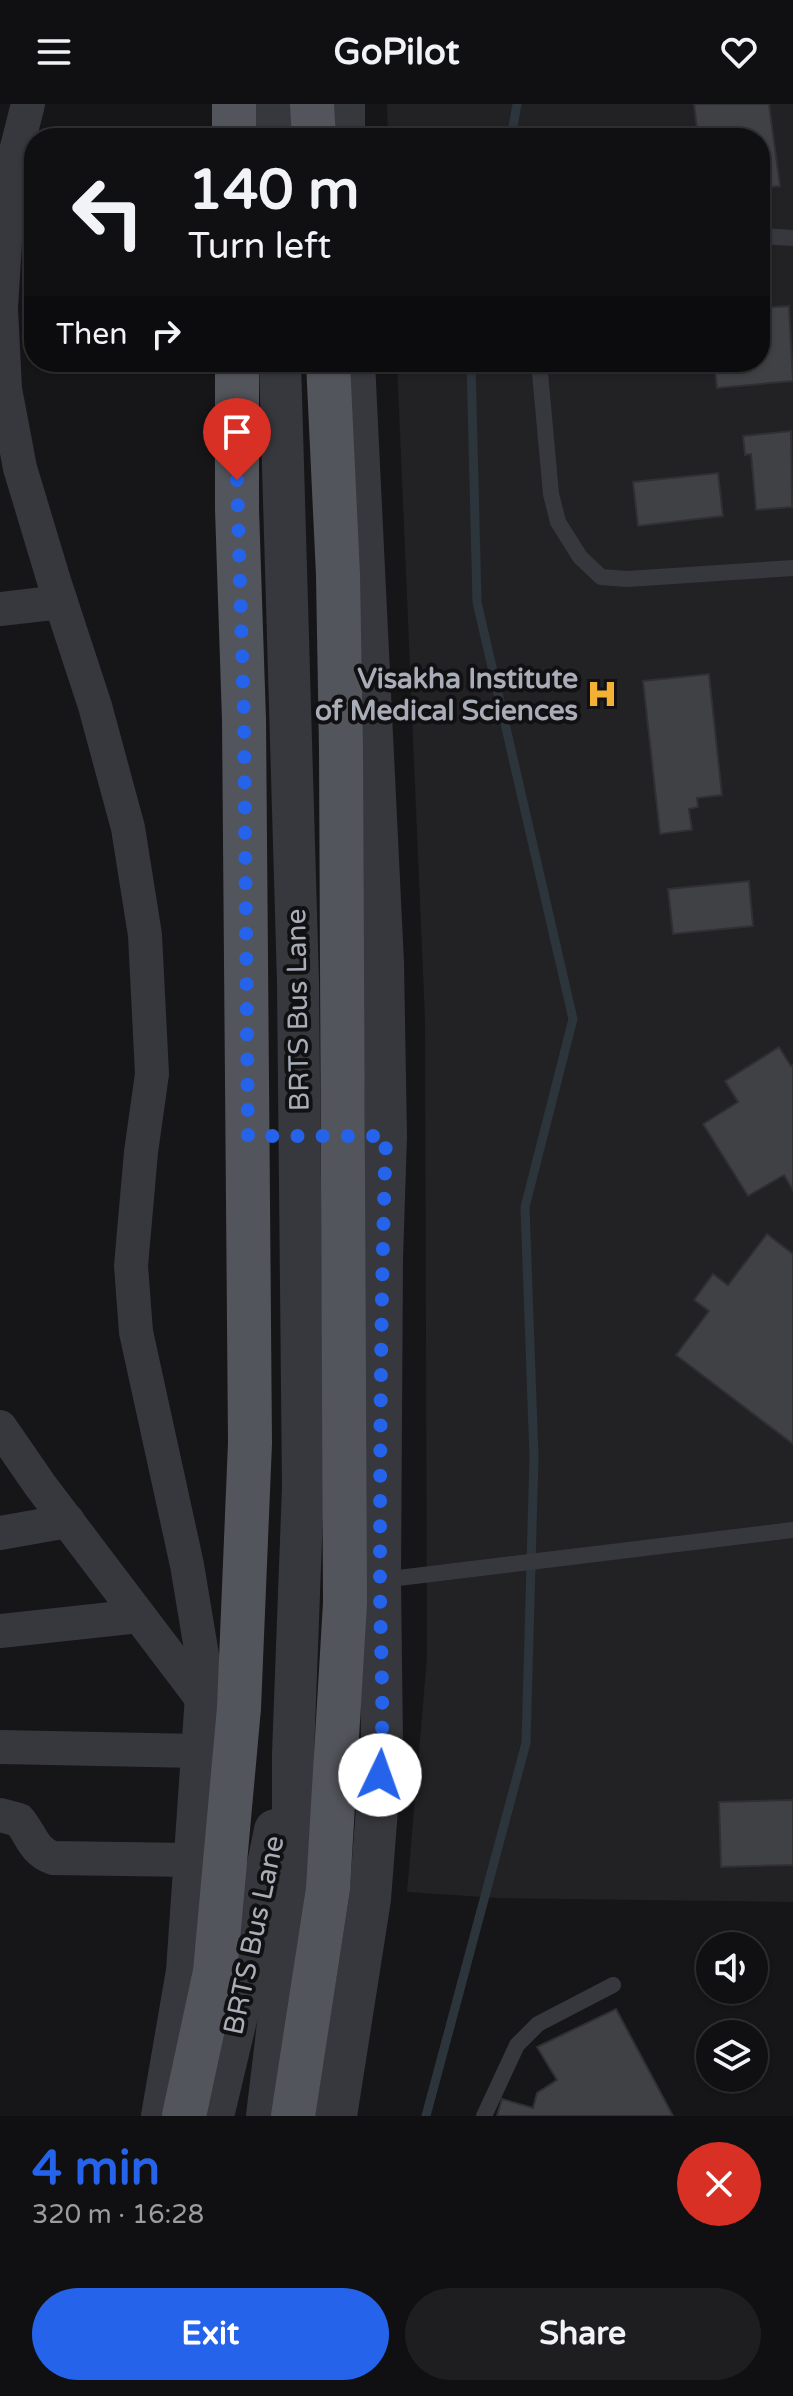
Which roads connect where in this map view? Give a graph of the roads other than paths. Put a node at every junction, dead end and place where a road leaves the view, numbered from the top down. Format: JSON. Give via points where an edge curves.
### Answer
{"nodes":[{"id":1,"x":28,"y":104,"type":"edge"},
{"id":2,"x":234,"y":104,"type":"edge"},
{"id":3,"x":271,"y":104,"type":"edge"},
{"id":4,"x":312,"y":104,"type":"edge"},
{"id":5,"x":344,"y":104,"type":"edge"},
{"id":6,"x":234,"y":128,"type":"edge"},
{"id":7,"x":272,"y":128,"type":"edge"},
{"id":8,"x":313,"y":128,"type":"edge"},
{"id":9,"x":344,"y":128,"type":"edge"},
{"id":10,"x":770,"y":237,"type":"edge"},
{"id":11,"x":793,"y":238,"type":"edge"},
{"id":12,"x":237,"y":372,"type":"edge"},
{"id":13,"x":281,"y":372,"type":"edge"},
{"id":14,"x":328,"y":372,"type":"edge"},
{"id":15,"x":354,"y":372,"type":"edge"},
{"id":16,"x":540,"y":372,"type":"edge"},
{"id":17,"x":793,"y":568,"type":"edge"},
{"id":18,"x":61,"y":602,"type":"junction"},
{"id":19,"x":0,"y":609,"type":"edge"},
{"id":20,"x":248,"y":1136,"type":"junction"},
{"id":21,"x":320,"y":1136,"type":"junction"},
{"id":22,"x":386,"y":1136,"type":"junction"},
{"id":23,"x":0,"y":1427,"type":"edge"},
{"id":24,"x":68,"y":1521,"type":"junction"},
{"id":25,"x":793,"y":1530,"type":"edge"},
{"id":26,"x":0,"y":1533,"type":"edge"},
{"id":27,"x":380,"y":1580,"type":"junction"},
{"id":28,"x":139,"y":1616,"type":"junction"},
{"id":29,"x":0,"y":1631,"type":"edge"},
{"id":30,"x":216,"y":1678,"type":"junction"},
{"id":31,"x":0,"y":1747,"type":"edge"},
{"id":32,"x":199,"y":1751,"type":"junction"},
{"id":33,"x":293,"y":1754,"type":"junction"},
{"id":34,"x":0,"y":1815,"type":"edge"},
{"id":35,"x":192,"y":1860,"type":"junction"},
{"id":36,"x":613,"y":1985,"type":"dead end"},
{"id":37,"x":158,"y":2116,"type":"edge"},
{"id":38,"x":184,"y":2116,"type":"edge"},
{"id":39,"x":213,"y":2116,"type":"edge"},
{"id":40,"x":267,"y":2116,"type":"edge"},
{"id":41,"x":293,"y":2116,"type":"edge"},
{"id":42,"x":336,"y":2116,"type":"edge"},
{"id":43,"x":484,"y":2116,"type":"edge"}],
"edges":[{"from":1,"to":18,"type":"street","via":[[9,179],[1,308],[5,389],[20,468]]},
{"from":2,"to":6,"type":"main road"},
{"from":3,"to":7,"type":"street"},
{"from":4,"to":8,"type":"main road"},
{"from":5,"to":9,"type":"street"},
{"from":10,"to":11,"type":"lane"},
{"from":12,"to":20,"type":"main road"},
{"from":13,"to":21,"type":"street","name":"BRTS Bus Lane"},
{"from":14,"to":21,"type":"main road","via":[[339,607]]},
{"from":15,"to":22,"type":"street","via":[[383,963]]},
{"from":16,"to":17,"type":"lane","via":[[558,522],[580,557],[601,577]]},
{"from":18,"to":19,"type":"street"},
{"from":18,"to":30,"type":"street","via":[[128,828],[145,935],[152,1074],[131,1266],[136,1332]]},
{"from":20,"to":21,"type":"street"},
{"from":20,"to":30,"type":"main road","via":[[250,1443]]},
{"from":21,"to":22,"type":"street"},
{"from":21,"to":33,"type":"street","name":"BRTS Bus Lane"},
{"from":21,"to":41,"type":"main road","via":[[345,1588],[328,1889]]},
{"from":22,"to":27,"type":"street"},
{"from":23,"to":24,"type":"street"},
{"from":24,"to":26,"type":"street"},
{"from":24,"to":28,"type":"street"},
{"from":25,"to":27,"type":"lane"},
{"from":27,"to":42,"type":"street","via":[[382,1744],[370,1899]]},
{"from":28,"to":29,"type":"street"},
{"from":28,"to":30,"type":"street"},
{"from":30,"to":32,"type":"street"},
{"from":30,"to":38,"type":"main road","via":[[215,1972]]},
{"from":31,"to":32,"type":"street"},
{"from":32,"to":35,"type":"street"},
{"from":33,"to":39,"type":"street","name":"BRTS Bus Lane"},
{"from":33,"to":40,"type":"street","name":"BRTS Bus Lane","via":[[289,1932]]},
{"from":34,"to":35,"type":"street","via":[[19,1820],[33,1843],[53,1858]]},
{"from":35,"to":37,"type":"street","via":[[183,1971]]},
{"from":36,"to":43,"type":"lane","via":[[538,2024],[517,2045]]}]}
